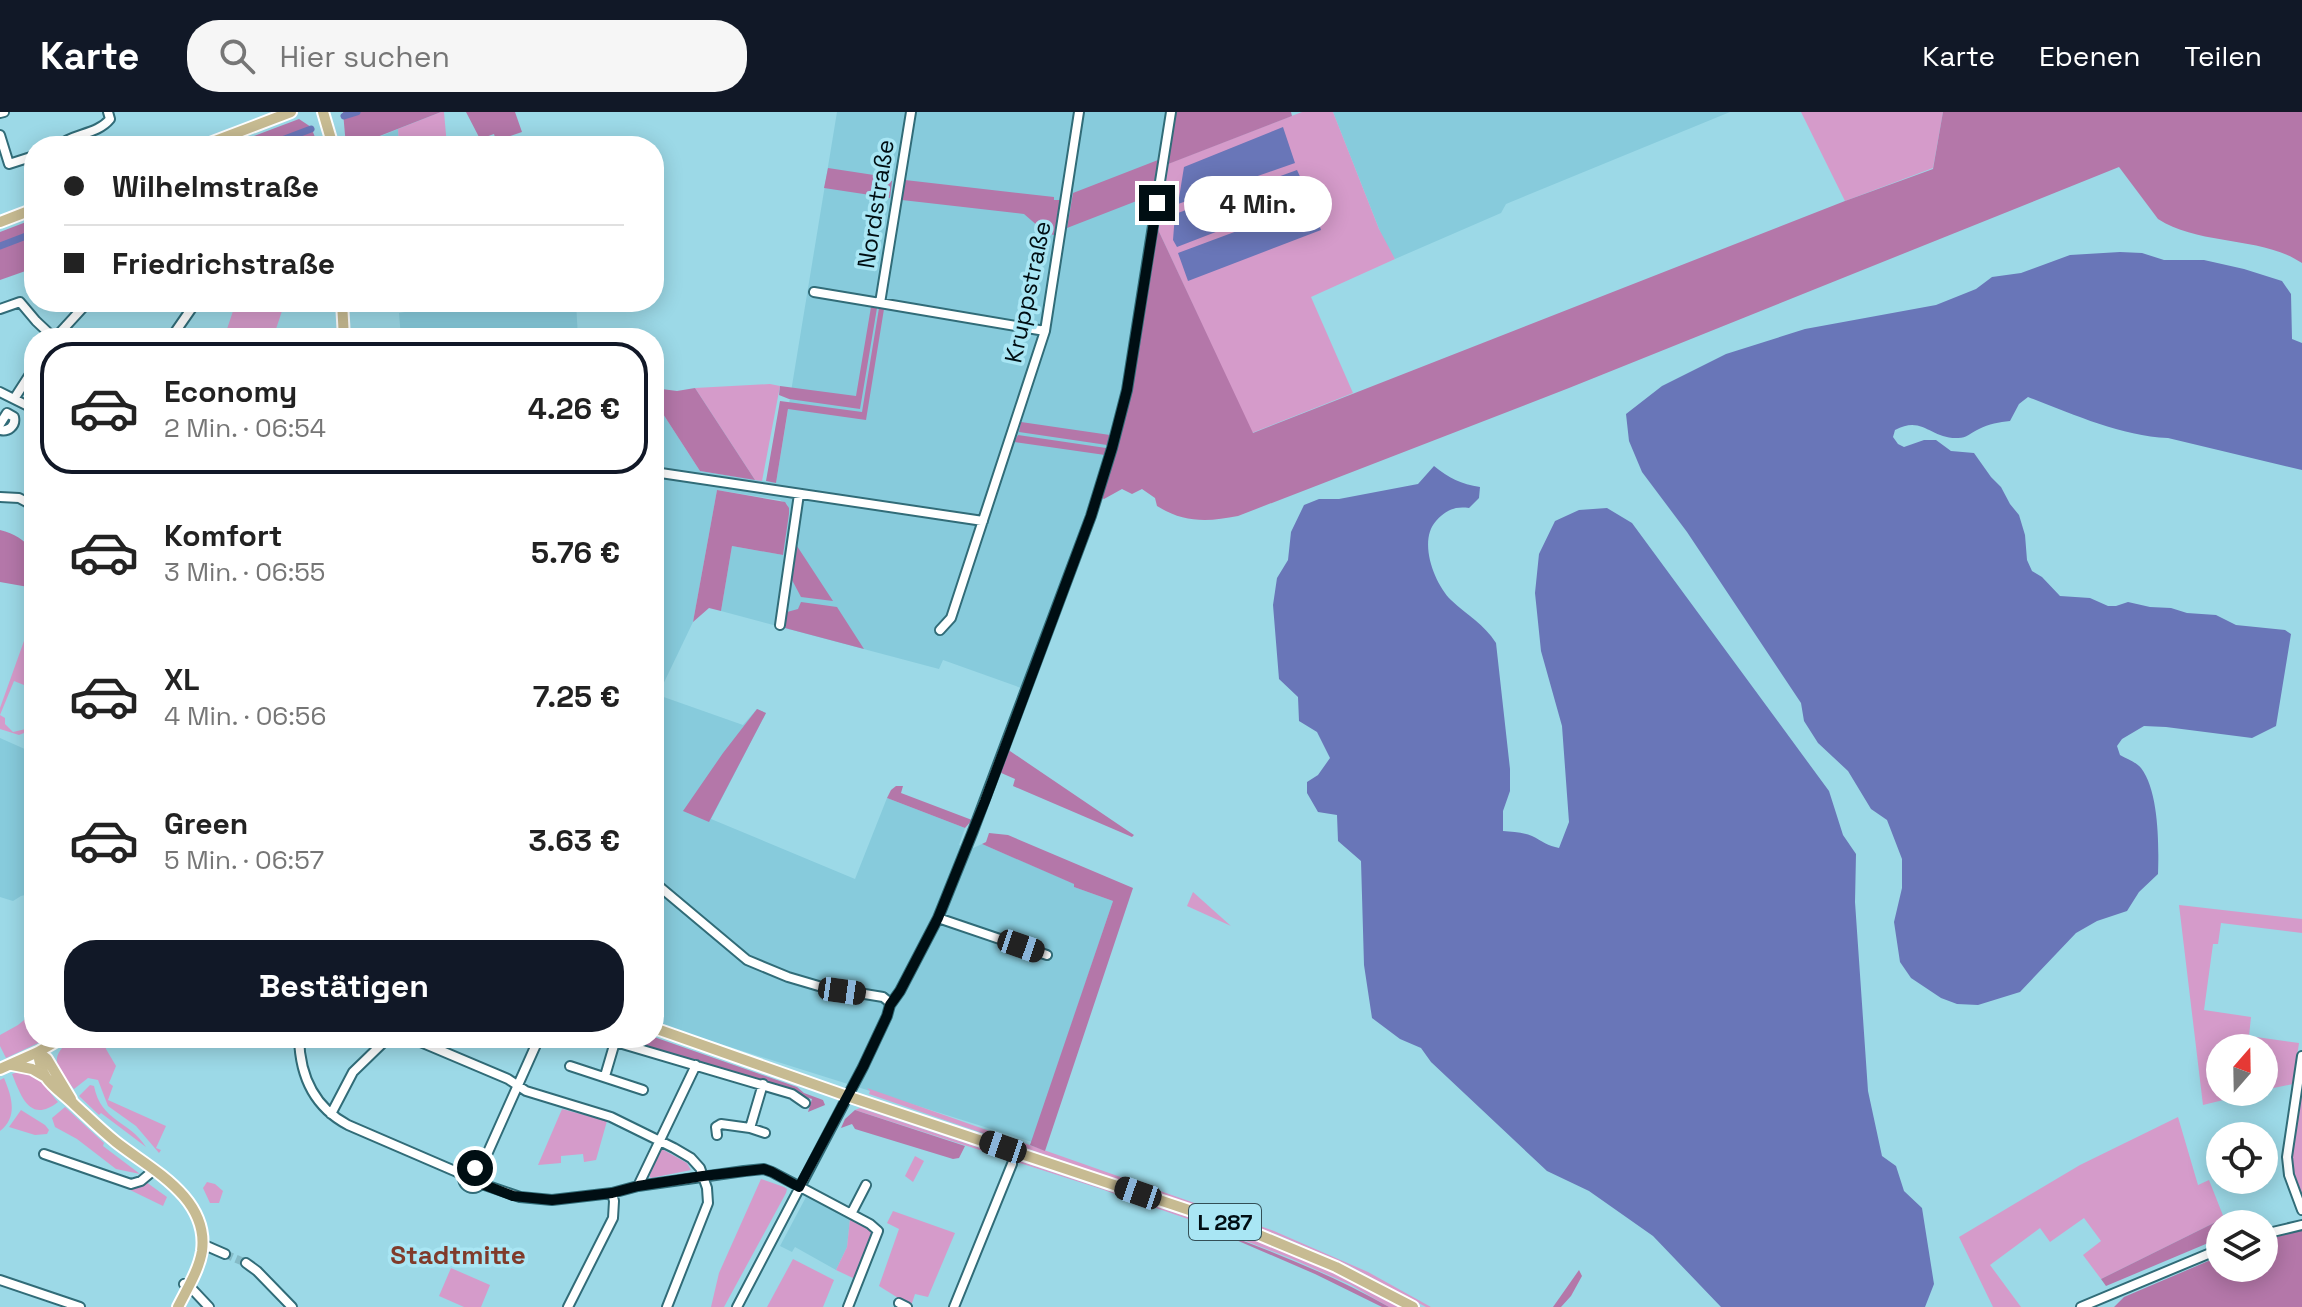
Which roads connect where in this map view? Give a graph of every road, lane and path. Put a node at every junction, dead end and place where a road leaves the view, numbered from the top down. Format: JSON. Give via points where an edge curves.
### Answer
{"nodes":[{"id":1,"x":108,"y":112,"type":"edge"},
{"id":2,"x":291,"y":112,"type":"edge"},
{"id":3,"x":323,"y":112,"type":"edge"},
{"id":4,"x":911,"y":112,"type":"edge"},
{"id":5,"x":1079,"y":112,"type":"edge"},
{"id":6,"x":1171,"y":112,"type":"edge"},
{"id":7,"x":0,"y":135,"type":"edge"},
{"id":8,"x":77,"y":136,"type":"edge"},
{"id":9,"x":228,"y":136,"type":"edge"},
{"id":10,"x":330,"y":136,"type":"edge"},
{"id":11,"x":24,"y":159,"type":"edge"},
{"id":12,"x":24,"y":213,"type":"edge"},
{"id":13,"x":0,"y":222,"type":"edge"},
{"id":14,"x":814,"y":292,"type":"dead end"},
{"id":15,"x":880,"y":303,"type":"junction"},
{"id":16,"x":24,"y":307,"type":"edge"},
{"id":17,"x":0,"y":309,"type":"edge"},
{"id":18,"x":28,"y":312,"type":"edge"},
{"id":19,"x":79,"y":312,"type":"edge"},
{"id":20,"x":43,"y":328,"type":"edge"},
{"id":21,"x":63,"y":328,"type":"edge"},
{"id":22,"x":1045,"y":331,"type":"junction"},
{"id":23,"x":24,"y":384,"type":"edge"},
{"id":24,"x":0,"y":392,"type":"edge"},
{"id":25,"x":14,"y":399,"type":"junction"},
{"id":26,"x":24,"y":404,"type":"edge"},
{"id":27,"x":664,"y":474,"type":"edge"},
{"id":28,"x":799,"y":494,"type":"junction"},
{"id":29,"x":0,"y":497,"type":"edge"},
{"id":30,"x":24,"y":501,"type":"edge"},
{"id":31,"x":983,"y":521,"type":"junction"},
{"id":32,"x":780,"y":625,"type":"dead end"},
{"id":33,"x":940,"y":630,"type":"dead end"},
{"id":34,"x":664,"y":890,"type":"edge"},
{"id":35,"x":938,"y":918,"type":"junction"},
{"id":36,"x":1047,"y":955,"type":"dead end"},
{"id":37,"x":890,"y":1005,"type":"junction"},
{"id":38,"x":664,"y":1032,"type":"edge"},
{"id":39,"x":45,"y":1048,"type":"edge"},
{"id":40,"x":57,"y":1048,"type":"edge"},
{"id":41,"x":299,"y":1048,"type":"edge"},
{"id":42,"x":378,"y":1048,"type":"edge"},
{"id":43,"x":435,"y":1048,"type":"edge"},
{"id":44,"x":534,"y":1048,"type":"edge"},
{"id":45,"x":613,"y":1048,"type":"edge"},
{"id":46,"x":636,"y":1048,"type":"edge"},
{"id":47,"x":38,"y":1052,"type":"junction"},
{"id":48,"x":2302,"y":1056,"type":"edge"},
{"id":49,"x":696,"y":1065,"type":"junction"},
{"id":50,"x":570,"y":1066,"type":"dead end"},
{"id":51,"x":5,"y":1067,"type":"edge"},
{"id":52,"x":50,"y":1074,"type":"junction"},
{"id":53,"x":605,"y":1076,"type":"junction"},
{"id":54,"x":763,"y":1084,"type":"junction"},
{"id":55,"x":517,"y":1085,"type":"junction"},
{"id":56,"x":643,"y":1090,"type":"dead end"},
{"id":57,"x":847,"y":1096,"type":"junction"},
{"id":58,"x":805,"y":1103,"type":"dead end"},
{"id":59,"x":331,"y":1114,"type":"junction"},
{"id":60,"x":750,"y":1128,"type":"junction"},
{"id":61,"x":765,"y":1133,"type":"dead end"},
{"id":62,"x":717,"y":1135,"type":"dead end"},
{"id":63,"x":660,"y":1140,"type":"junction"},
{"id":64,"x":44,"y":1154,"type":"dead end"},
{"id":65,"x":1012,"y":1164,"type":"dead end"},
{"id":66,"x":154,"y":1170,"type":"junction"},
{"id":67,"x":480,"y":1170,"type":"junction"},
{"id":68,"x":464,"y":1175,"type":"junction"},
{"id":69,"x":703,"y":1176,"type":"junction"},
{"id":70,"x":482,"y":1184,"type":"junction"},
{"id":71,"x":866,"y":1185,"type":"dead end"},
{"id":72,"x":638,"y":1186,"type":"junction"},
{"id":73,"x":799,"y":1187,"type":"junction"},
{"id":74,"x":612,"y":1193,"type":"junction"},
{"id":75,"x":2302,"y":1210,"type":"edge"},
{"id":76,"x":851,"y":1214,"type":"junction"},
{"id":77,"x":2302,"y":1225,"type":"edge"},
{"id":78,"x":2278,"y":1231,"type":"edge"},
{"id":79,"x":200,"y":1242,"type":"junction"},
{"id":80,"x":225,"y":1254,"type":"tunnel mouth"},
{"id":81,"x":2206,"y":1255,"type":"edge"},
{"id":82,"x":249,"y":1266,"type":"tunnel mouth"},
{"id":83,"x":0,"y":1280,"type":"edge"},
{"id":84,"x":186,"y":1285,"type":"junction"},
{"id":85,"x":80,"y":1307,"type":"edge"},
{"id":86,"x":175,"y":1307,"type":"edge"},
{"id":87,"x":209,"y":1307,"type":"edge"},
{"id":88,"x":292,"y":1307,"type":"edge"},
{"id":89,"x":568,"y":1307,"type":"edge"},
{"id":90,"x":667,"y":1307,"type":"edge"},
{"id":91,"x":737,"y":1307,"type":"edge"},
{"id":92,"x":848,"y":1307,"type":"edge"},
{"id":93,"x":954,"y":1307,"type":"edge"},
{"id":94,"x":1413,"y":1307,"type":"edge"},
{"id":95,"x":2081,"y":1307,"type":"edge"}],
"edges":[{"from":1,"to":8,"type":"street","via":[[104,127]]},
{"from":2,"to":9,"type":"main road"},
{"from":3,"to":10,"type":"main road"},
{"from":4,"to":15,"type":"street","name":"Nordstraße"},
{"from":5,"to":22,"type":"street","name":"Kruppstraße"},
{"from":6,"to":35,"type":"street","via":[[1127,390],[1112,448]]},
{"from":7,"to":11,"type":"street","via":[[9,164]]},
{"from":12,"to":13,"type":"main road"},
{"from":14,"to":15,"type":"street","name":"Nordstraße"},
{"from":15,"to":22,"type":"street","name":"Nordstraße"},
{"from":16,"to":17,"type":"street","via":[[20,302]]},
{"from":18,"to":20,"type":"street"},
{"from":19,"to":21,"type":"street"},
{"from":22,"to":31,"type":"street","name":"Kruppstraße"},
{"from":23,"to":25,"type":"street"},
{"from":24,"to":25,"type":"street"},
{"from":25,"to":26,"type":"street"},
{"from":27,"to":28,"type":"street"},
{"from":28,"to":31,"type":"street"},
{"from":28,"to":32,"type":"street"},
{"from":29,"to":30,"type":"street"},
{"from":31,"to":33,"type":"street","name":"Kruppstraße","via":[[951,618]]},
{"from":34,"to":37,"type":"street","via":[[747,960],[822,987],[883,997]]},
{"from":35,"to":36,"type":"street"},
{"from":35,"to":37,"type":"street"},
{"from":37,"to":57,"type":"street"},
{"from":38,"to":57,"type":"main road","number":"L 287"},
{"from":39,"to":47,"type":"main road"},
{"from":40,"to":52,"type":"main road"},
{"from":41,"to":59,"type":"street","via":[[305,1078]]},
{"from":42,"to":59,"type":"street","via":[[353,1072]]},
{"from":43,"to":55,"type":"street"},
{"from":44,"to":55,"type":"street"},
{"from":45,"to":53,"type":"street"},
{"from":46,"to":49,"type":"street"},
{"from":47,"to":51,"type":"main road"},
{"from":47,"to":52,"type":"main road","via":[[47,1059]]},
{"from":48,"to":75,"type":"street","via":[[2287,1166]]},
{"from":49,"to":54,"type":"street"},
{"from":49,"to":63,"type":"street"},
{"from":50,"to":53,"type":"street"},
{"from":51,"to":52,"type":"main road"},
{"from":52,"to":66,"type":"main road","via":[[53,1087]]},
{"from":53,"to":56,"type":"street"},
{"from":54,"to":58,"type":"street"},
{"from":54,"to":60,"type":"street"},
{"from":55,"to":63,"type":"street"},
{"from":55,"to":67,"type":"street"},
{"from":57,"to":73,"type":"street"},
{"from":57,"to":94,"type":"main road","number":"L 287","via":[[1240,1227]]},
{"from":59,"to":68,"type":"street"},
{"from":60,"to":61,"type":"street"},
{"from":60,"to":62,"type":"street","via":[[721,1124]]},
{"from":63,"to":69,"type":"street","via":[[691,1158]]},
{"from":63,"to":72,"type":"street"},
{"from":64,"to":66,"type":"street","via":[[131,1184]]},
{"from":65,"to":93,"type":"street"},
{"from":66,"to":79,"type":"main road","via":[[189,1203],[200,1227]]},
{"from":67,"to":68,"type":"street"},
{"from":67,"to":70,"type":"street"},
{"from":68,"to":70,"type":"street","via":[[470,1188]]},
{"from":69,"to":72,"type":"street"},
{"from":69,"to":73,"type":"street","via":[[764,1169]]},
{"from":69,"to":90,"type":"street","via":[[708,1203]]},
{"from":70,"to":74,"type":"street","via":[[530,1199]]},
{"from":71,"to":76,"type":"street"},
{"from":72,"to":74,"type":"street"},
{"from":73,"to":76,"type":"street"},
{"from":73,"to":91,"type":"street"},
{"from":74,"to":89,"type":"street","via":[[613,1218]]},
{"from":76,"to":92,"type":"street","via":[[878,1231]]},
{"from":77,"to":78,"type":"street"},
{"from":79,"to":80,"type":"street"},
{"from":79,"to":84,"type":"main road","via":[[199,1261]]},
{"from":81,"to":95,"type":"street"},
{"from":82,"to":88,"type":"street"},
{"from":83,"to":85,"type":"street"},
{"from":84,"to":86,"type":"main road"},
{"from":84,"to":87,"type":"street"}]}
